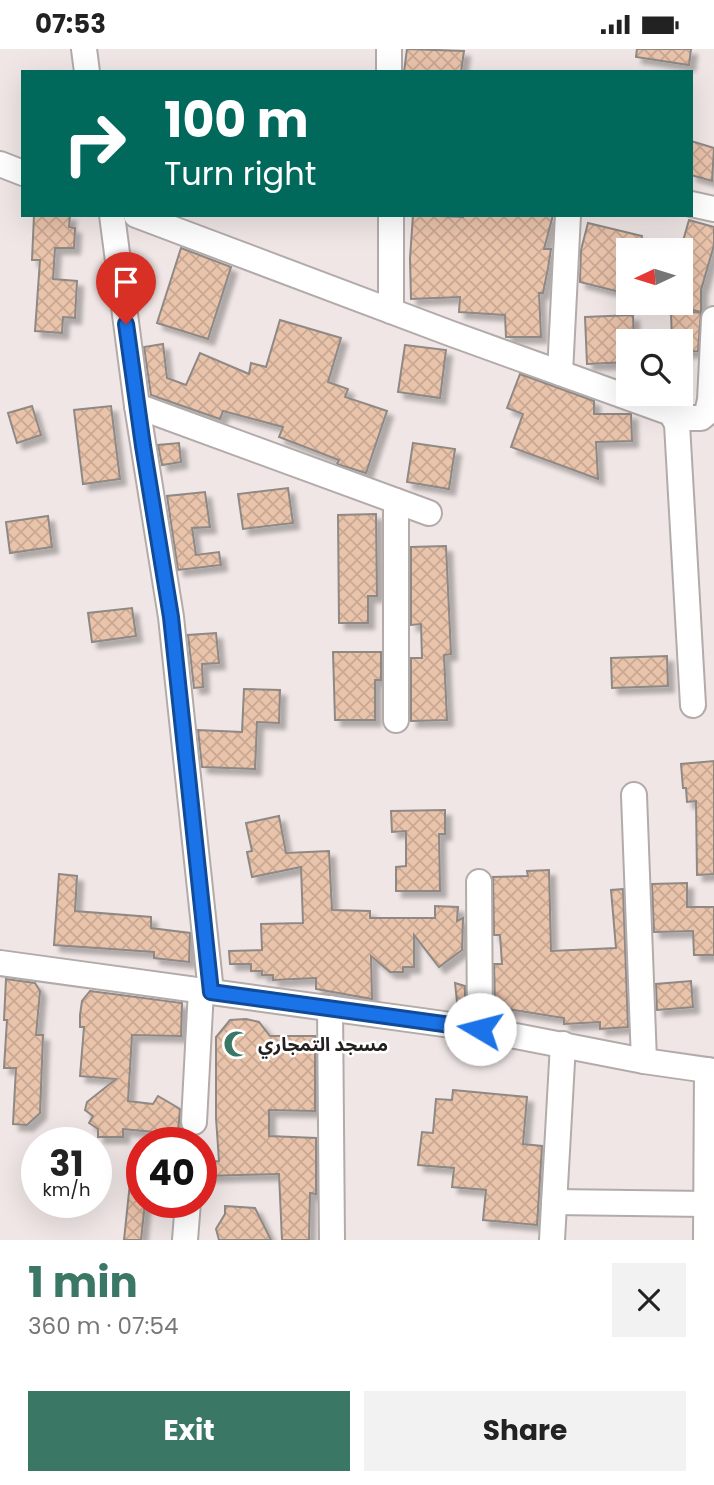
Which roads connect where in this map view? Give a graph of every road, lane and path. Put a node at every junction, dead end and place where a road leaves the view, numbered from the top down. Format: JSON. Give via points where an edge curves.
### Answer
{"nodes":[{"id":1,"x":84,"y":49,"type":"edge"},
{"id":2,"x":388,"y":49,"type":"edge"},
{"id":3,"x":87,"y":70,"type":"edge"},
{"id":4,"x":389,"y":70,"type":"edge"},
{"id":5,"x":0,"y":164,"type":"edge"},
{"id":6,"x":21,"y":172,"type":"edge"},
{"id":7,"x":693,"y":204,"type":"edge"},
{"id":8,"x":714,"y":209,"type":"edge"},
{"id":9,"x":112,"y":217,"type":"edge"},
{"id":10,"x":141,"y":217,"type":"edge"},
{"id":11,"x":391,"y":217,"type":"edge"},
{"id":12,"x":568,"y":217,"type":"edge"},
{"id":13,"x":391,"y":311,"type":"junction"},
{"id":14,"x":714,"y":319,"type":"edge"},
{"id":15,"x":560,"y":373,"type":"junction"},
{"id":16,"x":137,"y":406,"type":"junction"},
{"id":17,"x":675,"y":418,"type":"junction"},
{"id":18,"x":396,"y":501,"type":"junction"},
{"id":19,"x":429,"y":513,"type":"dead end"},
{"id":20,"x":693,"y":705,"type":"dead end"},
{"id":21,"x":397,"y":720,"type":"dead end"},
{"id":22,"x":634,"y":795,"type":"dead end"},
{"id":23,"x":479,"y":882,"type":"dead end"},
{"id":24,"x":0,"y":963,"type":"edge"},
{"id":25,"x":206,"y":991,"type":"junction"},
{"id":26,"x":330,"y":1008,"type":"junction"},
{"id":27,"x":480,"y":1029,"type":"junction"},
{"id":28,"x":563,"y":1044,"type":"junction"},
{"id":29,"x":644,"y":1061,"type":"junction"},
{"id":30,"x":711,"y":1070,"type":"edge"},
{"id":31,"x":194,"y":1122,"type":"dead end"},
{"id":32,"x":554,"y":1202,"type":"junction"},
{"id":33,"x":706,"y":1204,"type":"junction"},
{"id":34,"x":187,"y":1218,"type":"edge"},
{"id":35,"x":185,"y":1240,"type":"edge"},
{"id":36,"x":332,"y":1240,"type":"edge"},
{"id":37,"x":552,"y":1240,"type":"edge"},
{"id":38,"x":706,"y":1240,"type":"edge"}],
"edges":[{"from":1,"to":3,"type":"street"},
{"from":2,"to":4,"type":"street"},
{"from":5,"to":6,"type":"street"},
{"from":7,"to":8,"type":"street"},
{"from":9,"to":16,"type":"street"},
{"from":10,"to":13,"type":"street"},
{"from":11,"to":13,"type":"street"},
{"from":12,"to":15,"type":"street"},
{"from":13,"to":15,"type":"street"},
{"from":14,"to":17,"type":"street","via":[[707,413],[701,418]]},
{"from":15,"to":17,"type":"street"},
{"from":16,"to":18,"type":"street"},
{"from":16,"to":25,"type":"street","via":[[171,617]]},
{"from":17,"to":20,"type":"street"},
{"from":18,"to":19,"type":"street"},
{"from":18,"to":21,"type":"street"},
{"from":22,"to":29,"type":"street"},
{"from":23,"to":27,"type":"street"},
{"from":24,"to":25,"type":"street"},
{"from":25,"to":26,"type":"street"},
{"from":25,"to":31,"type":"street"},
{"from":26,"to":27,"type":"street"},
{"from":26,"to":36,"type":"street"},
{"from":27,"to":28,"type":"street"},
{"from":28,"to":29,"type":"street"},
{"from":28,"to":32,"type":"street"},
{"from":29,"to":30,"type":"street"},
{"from":30,"to":33,"type":"street"},
{"from":32,"to":33,"type":"street"},
{"from":32,"to":37,"type":"street"},
{"from":33,"to":38,"type":"street"},
{"from":34,"to":35,"type":"street"}]}
